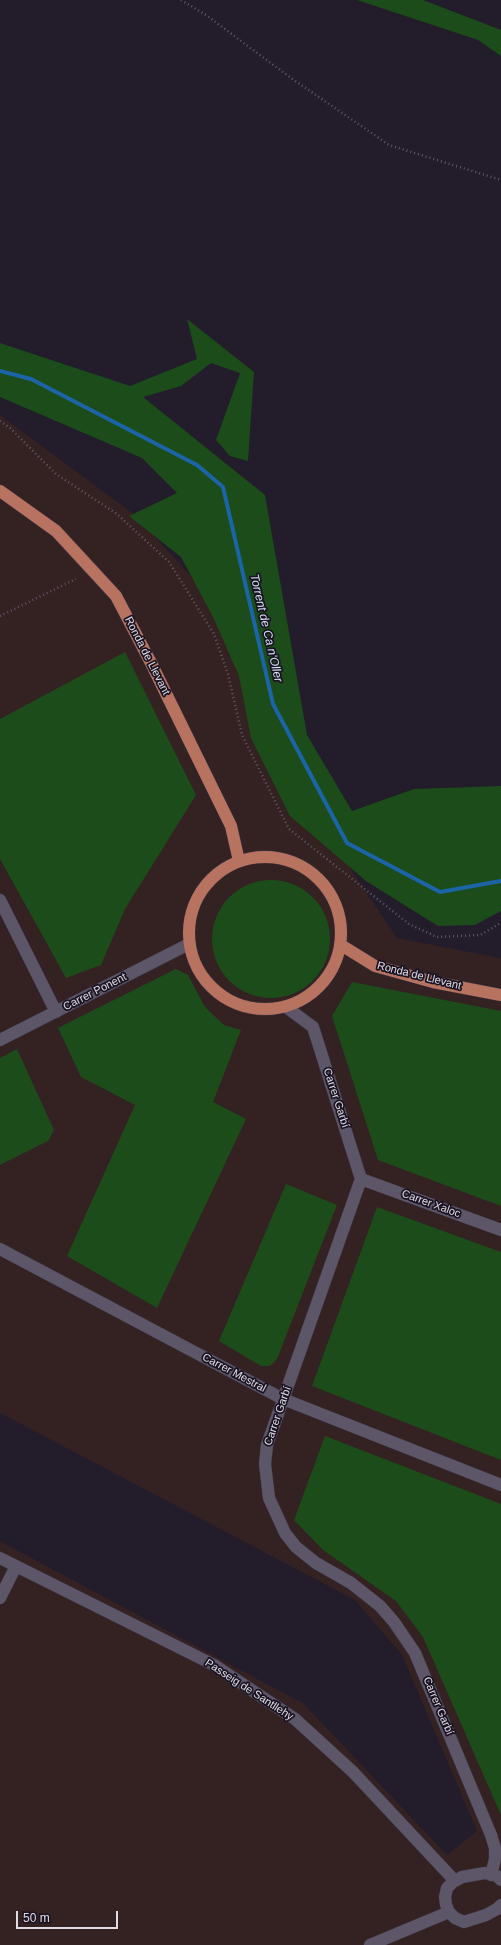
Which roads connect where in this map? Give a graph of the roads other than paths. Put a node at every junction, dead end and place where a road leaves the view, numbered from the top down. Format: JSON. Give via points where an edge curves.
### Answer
{"nodes":[{"id":1,"x":0,"y":491,"type":"edge"},
{"id":2,"x":239,"y":861,"type":"junction"},
{"id":3,"x":0,"y":900,"type":"edge"},
{"id":4,"x":189,"y":944,"type":"junction"},
{"id":5,"x":341,"y":945,"type":"junction"},
{"id":6,"x":501,"y":995,"type":"edge"},
{"id":7,"x":286,"y":1007,"type":"junction"},
{"id":8,"x":56,"y":1012,"type":"junction"},
{"id":9,"x":0,"y":1040,"type":"edge"},
{"id":10,"x":362,"y":1179,"type":"junction"},
{"id":11,"x":501,"y":1230,"type":"edge"},
{"id":12,"x":0,"y":1249,"type":"edge"},
{"id":13,"x":283,"y":1399,"type":"junction"},
{"id":14,"x":501,"y":1485,"type":"edge"},
{"id":15,"x":0,"y":1558,"type":"edge"},
{"id":16,"x":16,"y":1566,"type":"junction"},
{"id":17,"x":0,"y":1598,"type":"edge"},
{"id":18,"x":496,"y":1877,"type":"edge"},
{"id":19,"x":455,"y":1881,"type":"junction"},
{"id":20,"x":501,"y":1905,"type":"edge"},
{"id":21,"x":450,"y":1912,"type":"junction"},
{"id":22,"x":370,"y":1945,"type":"edge"}],
"edges":[{"from":1,"to":2,"type":"main road","name":"Ronda de Llevant","via":[[56,531],[116,596],[230,826]]},
{"from":2,"to":4,"type":"main road","via":[[216,874],[200,893],[190,918]]},
{"from":2,"to":5,"type":"main road","via":[[253,857],[280,858],[308,869],[327,887],[342,923]]},
{"from":3,"to":8,"type":"street"},
{"from":4,"to":7,"type":"main road","via":[[198,969],[207,983],[228,1000],[246,1007]]},
{"from":4,"to":8,"type":"street","name":"Carrer Ponent"},
{"from":5,"to":6,"type":"main road","name":"Ronda de Llevant","via":[[375,966],[433,982]]},
{"from":5,"to":7,"type":"main road","via":[[332,971],[310,995]]},
{"from":7,"to":10,"type":"street","name":"Carrer Garbí","via":[[313,1027]]},
{"from":8,"to":9,"type":"street","name":"Carrer Ponent"},
{"from":10,"to":11,"type":"street","name":"Carrer Xaloc"},
{"from":10,"to":13,"type":"street","name":"Carrer Garbí"},
{"from":12,"to":13,"type":"street","name":"Carrer Mestral"},
{"from":13,"to":14,"type":"street","name":"Carrer Mestral"},
{"from":13,"to":18,"type":"street","name":"Carrer Garbí","via":[[267,1445],[265,1464],[269,1498],[276,1516],[285,1533],[306,1556],[351,1583],[380,1606],[415,1653],[491,1834],[495,1848]]},
{"from":15,"to":16,"type":"street","name":"Passeig de Santllehy"},
{"from":16,"to":17,"type":"street"},
{"from":16,"to":19,"type":"street","name":"Passeig de Santllehy","via":[[214,1665],[295,1719],[353,1772]]},
{"from":18,"to":19,"type":"street","via":[[485,1873]]},
{"from":19,"to":21,"type":"street","via":[[447,1888],[445,1897]]},
{"from":20,"to":21,"type":"street","via":[[486,1916],[464,1922]]},
{"from":21,"to":22,"type":"street"}]}
